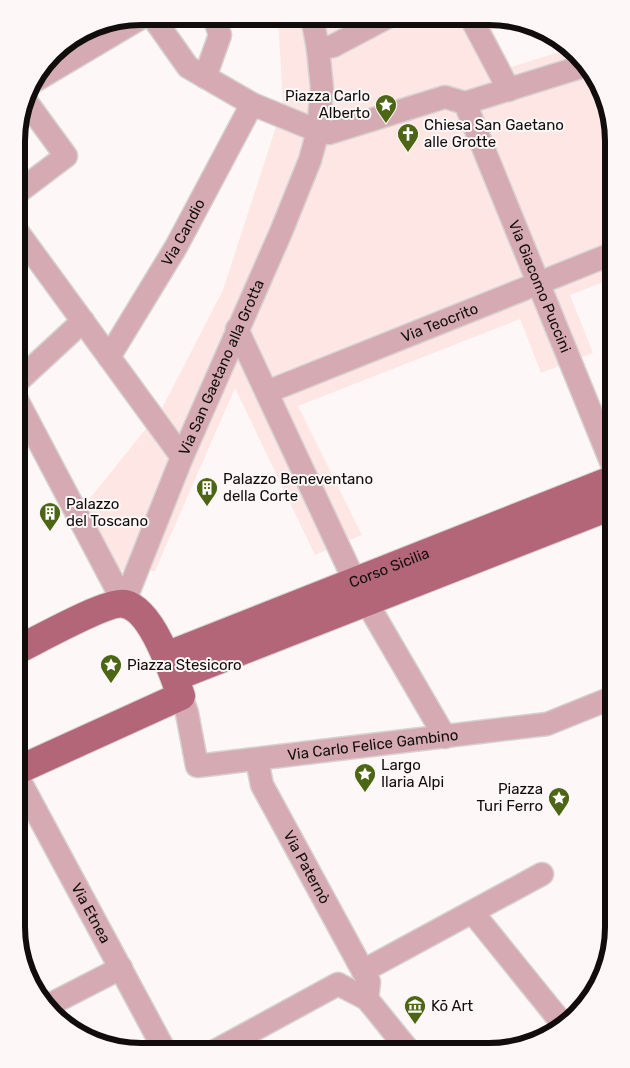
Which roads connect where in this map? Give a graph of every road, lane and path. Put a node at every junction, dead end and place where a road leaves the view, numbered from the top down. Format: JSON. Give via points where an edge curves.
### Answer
{"nodes":[{"id":1,"x":158,"y":25,"type":"edge"},
{"id":2,"x":314,"y":25,"type":"edge"},
{"id":3,"x":373,"y":25,"type":"edge"},
{"id":4,"x":475,"y":25,"type":"edge"},
{"id":5,"x":127,"y":26,"type":"edge"},
{"id":6,"x":217,"y":26,"type":"edge"},
{"id":7,"x":318,"y":49,"type":"junction"},
{"id":8,"x":579,"y":68,"type":"edge"},
{"id":9,"x":49,"y":70,"type":"edge"},
{"id":10,"x":206,"y":77,"type":"junction"},
{"id":11,"x":509,"y":90,"type":"junction"},
{"id":12,"x":465,"y":103,"type":"junction"},
{"id":13,"x":252,"y":104,"type":"junction"},
{"id":14,"x":30,"y":107,"type":"edge"},
{"id":15,"x":318,"y":130,"type":"junction"},
{"id":16,"x":25,"y":187,"type":"edge"},
{"id":17,"x":25,"y":242,"type":"edge"},
{"id":18,"x":605,"y":257,"type":"edge"},
{"id":19,"x":539,"y":283,"type":"junction"},
{"id":20,"x":83,"y":321,"type":"junction"},
{"id":21,"x":237,"y":330,"type":"junction"},
{"id":22,"x":109,"y":357,"type":"junction"},
{"id":23,"x":25,"y":375,"type":"edge"},
{"id":24,"x":267,"y":392,"type":"junction"},
{"id":25,"x":25,"y":415,"type":"edge"},
{"id":26,"x":605,"y":447,"type":"edge"},
{"id":27,"x":182,"y":457,"type":"junction"},
{"id":28,"x":605,"y":483,"type":"edge"},
{"id":29,"x":605,"y":508,"type":"edge"},
{"id":30,"x":361,"y":592,"type":"junction"},
{"id":31,"x":119,"y":593,"type":"junction"},
{"id":32,"x":25,"y":646,"type":"edge"},
{"id":33,"x":174,"y":677,"type":"junction"},
{"id":34,"x":605,"y":701,"type":"edge"},
{"id":35,"x":445,"y":737,"type":"junction"},
{"id":36,"x":257,"y":760,"type":"junction"},
{"id":37,"x":25,"y":767,"type":"edge"},
{"id":38,"x":25,"y":789,"type":"edge"},
{"id":39,"x":542,"y":874,"type":"dead end"},
{"id":40,"x":473,"y":913,"type":"junction"},
{"id":41,"x":121,"y":968,"type":"junction"},
{"id":42,"x":363,"y":971,"type":"junction"},
{"id":43,"x":368,"y":999,"type":"junction"},
{"id":44,"x":53,"y":1003,"type":"edge"},
{"id":45,"x":559,"y":1018,"type":"edge"},
{"id":46,"x":161,"y":1043,"type":"edge"},
{"id":47,"x":231,"y":1043,"type":"edge"},
{"id":48,"x":403,"y":1043,"type":"edge"}],
"edges":[{"from":1,"to":10,"type":"street","via":[[188,67]]},
{"from":2,"to":7,"type":"street"},
{"from":3,"to":7,"type":"street","via":[[333,46]]},
{"from":4,"to":11,"type":"street"},
{"from":5,"to":9,"type":"street"},
{"from":6,"to":10,"type":"street"},
{"from":7,"to":15,"type":"street","via":[[322,88]]},
{"from":8,"to":11,"type":"street"},
{"from":10,"to":13,"type":"street"},
{"from":11,"to":12,"type":"street"},
{"from":12,"to":15,"type":"street","via":[[445,97],[329,133]]},
{"from":12,"to":19,"type":"street","name":"Via Giacomo Puccini"},
{"from":13,"to":15,"type":"street"},
{"from":13,"to":22,"type":"street","name":"Via Candio","via":[[176,246]]},
{"from":14,"to":16,"type":"street","via":[[66,156]]},
{"from":15,"to":21,"type":"street","name":"Via San Gaetano alla Grotta","via":[[310,160],[281,232]]},
{"from":17,"to":20,"type":"street"},
{"from":18,"to":19,"type":"street","name":"Via Teocrito"},
{"from":19,"to":24,"type":"street","name":"Via Teocrito"},
{"from":19,"to":26,"type":"street","name":"Via Giacomo Puccini"},
{"from":20,"to":22,"type":"street"},
{"from":20,"to":23,"type":"street"},
{"from":21,"to":24,"type":"street"},
{"from":21,"to":27,"type":"street","name":"Via San Gaetano alla Grotta"},
{"from":22,"to":27,"type":"street"},
{"from":24,"to":30,"type":"street"},
{"from":25,"to":31,"type":"street"},
{"from":27,"to":31,"type":"street","name":"Via San Gaetano alla Grotta"},
{"from":28,"to":30,"type":"main road","name":"Corso Sicilia"},
{"from":29,"to":30,"type":"main road","name":"Corso Sicilia"},
{"from":30,"to":33,"type":"main road","name":"Corso Sicilia"},
{"from":30,"to":35,"type":"street"},
{"from":31,"to":32,"type":"main road","via":[[106,607]]},
{"from":31,"to":33,"type":"main road","via":[[148,624]]},
{"from":33,"to":36,"type":"street","name":"Via Carlo Felice Gambino","via":[[187,713],[197,766]]},
{"from":33,"to":37,"type":"main road","name":"Corso Sicilia"},
{"from":34,"to":35,"type":"street","name":"Via Carlo Felice Gambino","via":[[547,724]]},
{"from":35,"to":36,"type":"street","name":"Via Carlo Felice Gambino"},
{"from":36,"to":42,"type":"street","name":"Via Paternò","via":[[262,785]]},
{"from":38,"to":41,"type":"street","name":"Via Etnea"},
{"from":39,"to":40,"type":"street"},
{"from":40,"to":42,"type":"street"},
{"from":40,"to":45,"type":"street"},
{"from":41,"to":44,"type":"street"},
{"from":41,"to":46,"type":"street","name":"Via Etnea"},
{"from":42,"to":43,"type":"street","name":"Via Paternò","via":[[369,982]]},
{"from":43,"to":47,"type":"street","via":[[338,984]]},
{"from":43,"to":48,"type":"street"}]}
